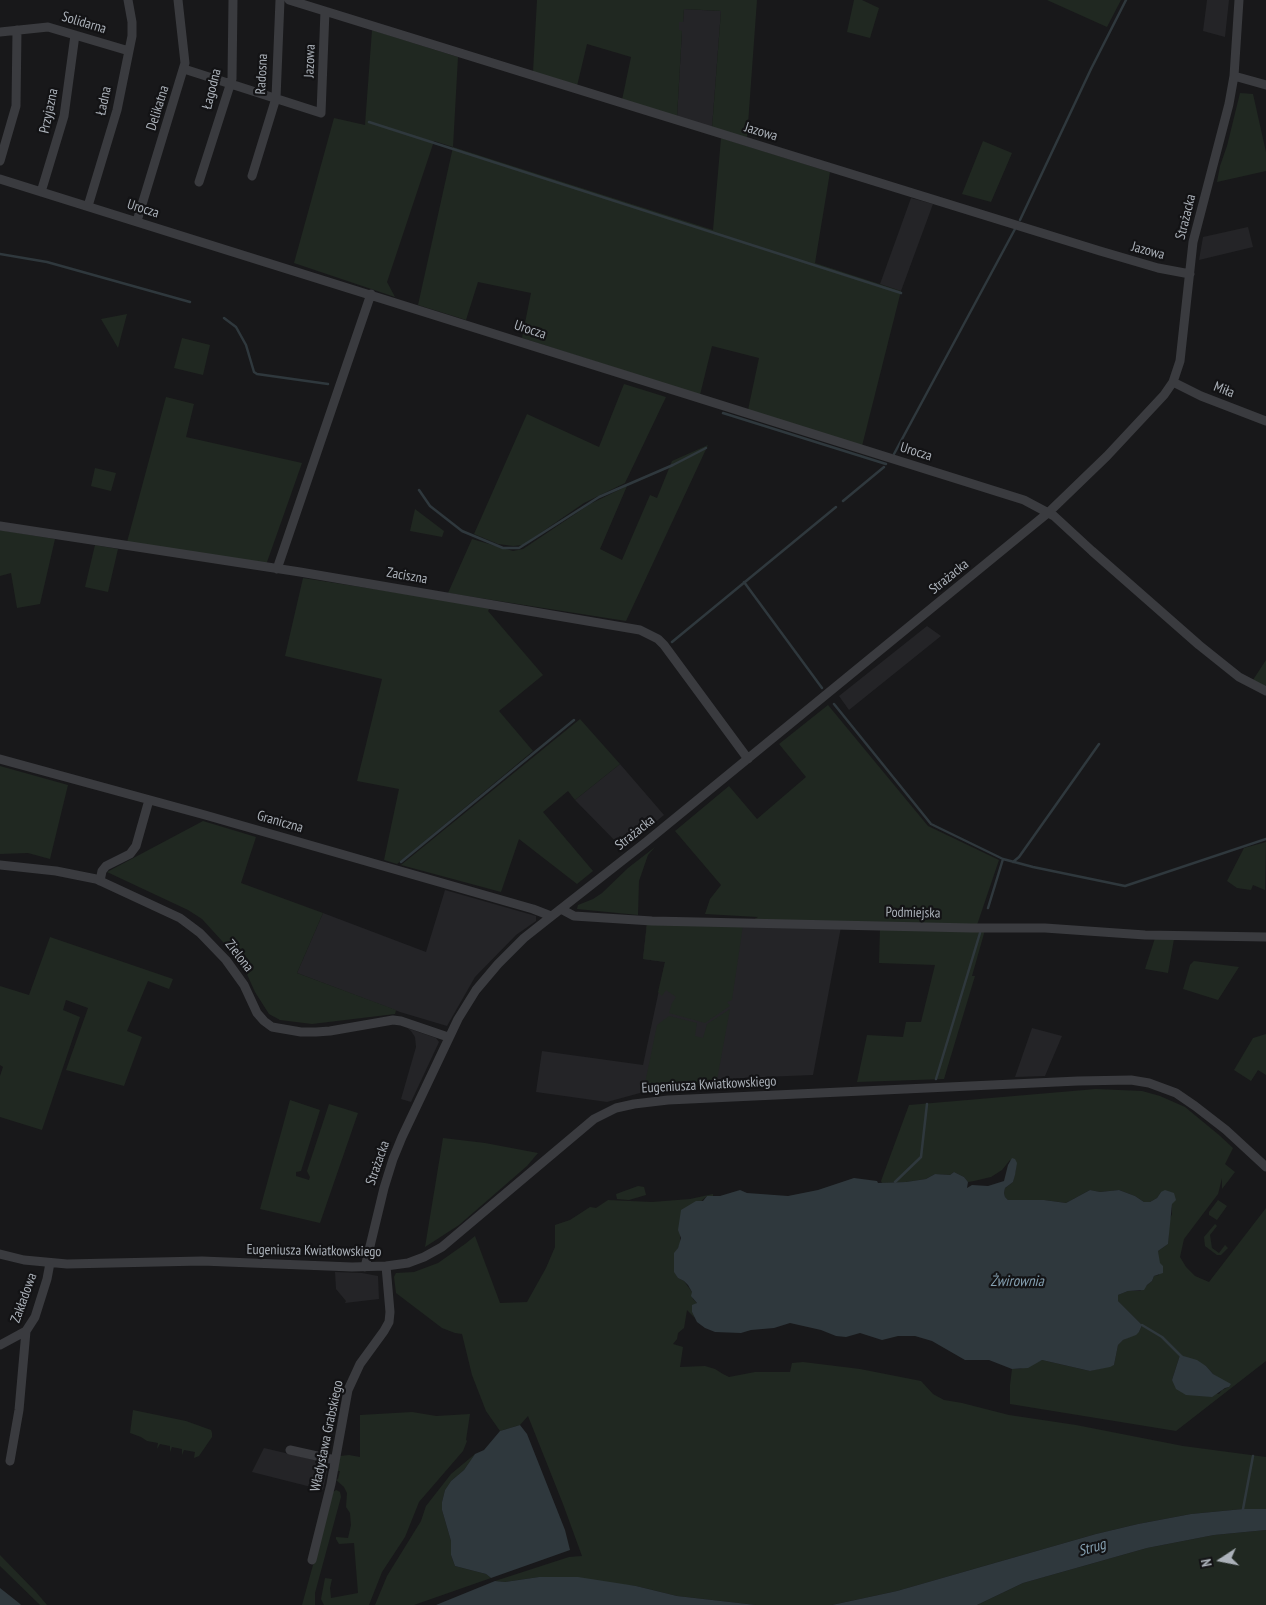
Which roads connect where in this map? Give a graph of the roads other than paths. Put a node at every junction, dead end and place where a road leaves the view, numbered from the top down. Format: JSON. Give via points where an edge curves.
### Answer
{"nodes":[{"id":1,"x":128,"y":0,"type":"edge"},
{"id":2,"x":178,"y":0,"type":"edge"},
{"id":3,"x":233,"y":0,"type":"edge"},
{"id":4,"x":280,"y":0,"type":"edge"},
{"id":5,"x":289,"y":0,"type":"edge"},
{"id":6,"x":1238,"y":0,"type":"edge"},
{"id":7,"x":326,"y":11,"type":"junction"},
{"id":8,"x":17,"y":30,"type":"junction"},
{"id":9,"x":0,"y":32,"type":"edge"},
{"id":10,"x":76,"y":35,"type":"junction"},
{"id":11,"x":129,"y":51,"type":"junction"},
{"id":12,"x":184,"y":69,"type":"junction"},
{"id":13,"x":1234,"y":76,"type":"junction"},
{"id":14,"x":230,"y":84,"type":"junction"},
{"id":15,"x":1266,"y":85,"type":"edge"},
{"id":16,"x":276,"y":98,"type":"junction"},
{"id":17,"x":0,"y":161,"type":"edge"},
{"id":18,"x":252,"y":176,"type":"dead end"},
{"id":19,"x":0,"y":179,"type":"edge"},
{"id":20,"x":199,"y":182,"type":"dead end"},
{"id":21,"x":41,"y":192,"type":"junction"},
{"id":22,"x":88,"y":206,"type":"junction"},
{"id":23,"x":137,"y":221,"type":"junction"},
{"id":24,"x":1190,"y":274,"type":"junction"},
{"id":25,"x":370,"y":294,"type":"junction"},
{"id":26,"x":1173,"y":382,"type":"junction"},
{"id":27,"x":1266,"y":421,"type":"edge"},
{"id":28,"x":1049,"y":512,"type":"junction"},
{"id":29,"x":0,"y":526,"type":"edge"},
{"id":30,"x":276,"y":569,"type":"junction"},
{"id":31,"x":1266,"y":692,"type":"edge"},
{"id":32,"x":748,"y":759,"type":"junction"},
{"id":33,"x":0,"y":760,"type":"edge"},
{"id":34,"x":148,"y":800,"type":"junction"},
{"id":35,"x":0,"y":865,"type":"edge"},
{"id":36,"x":100,"y":881,"type":"junction"},
{"id":37,"x":561,"y":909,"type":"junction"},
{"id":38,"x":551,"y":916,"type":"junction"},
{"id":39,"x":1266,"y":937,"type":"edge"},
{"id":40,"x":448,"y":1037,"type":"junction"},
{"id":41,"x":1266,"y":1167,"type":"edge"},
{"id":42,"x":0,"y":1254,"type":"edge"},
{"id":43,"x":50,"y":1263,"type":"junction"},
{"id":44,"x":386,"y":1266,"type":"junction"},
{"id":45,"x":365,"y":1267,"type":"junction"},
{"id":46,"x":26,"y":1331,"type":"junction"},
{"id":47,"x":0,"y":1345,"type":"edge"},
{"id":48,"x":290,"y":1450,"type":"dead end"},
{"id":49,"x":335,"y":1460,"type":"junction"},
{"id":50,"x":10,"y":1461,"type":"dead end"},
{"id":51,"x":312,"y":1560,"type":"dead end"}],
"edges":[{"from":1,"to":11,"type":"street","name":"Ładna","via":[[132,22]]},
{"from":2,"to":12,"type":"street","name":"Delikatna"},
{"from":3,"to":14,"type":"street","name":"Łagodna"},
{"from":4,"to":16,"type":"street","name":"Radosna"},
{"from":5,"to":7,"type":"street","name":"Jazowa"},
{"from":6,"to":13,"type":"street","name":"Strażacka"},
{"from":7,"to":16,"type":"street","name":"Jazowa","via":[[321,113]]},
{"from":7,"to":24,"type":"street","name":"Jazowa","via":[[1100,252]]},
{"from":8,"to":9,"type":"street","name":"Solidarna"},
{"from":8,"to":10,"type":"street","name":"Solidarna","via":[[48,27]]},
{"from":8,"to":17,"type":"street","via":[[16,106]]},
{"from":10,"to":11,"type":"street","name":"Solidarna"},
{"from":10,"to":21,"type":"street","name":"Przyjazna","via":[[64,116]]},
{"from":11,"to":22,"type":"street","name":"Ładna","via":[[117,110]]},
{"from":12,"to":14,"type":"street"},
{"from":12,"to":23,"type":"street","name":"Delikatna"},
{"from":13,"to":15,"type":"street"},
{"from":13,"to":24,"type":"street","name":"Strażacka","via":[[1195,234]]},
{"from":14,"to":16,"type":"street"},
{"from":14,"to":20,"type":"street","name":"Łagodna"},
{"from":16,"to":18,"type":"street","name":"Radosna"},
{"from":19,"to":21,"type":"street","name":"Urocza"},
{"from":21,"to":22,"type":"street","name":"Urocza"},
{"from":22,"to":23,"type":"street","name":"Urocza"},
{"from":23,"to":25,"type":"street","name":"Urocza"},
{"from":24,"to":26,"type":"street","name":"Strażacka","via":[[1181,354]]},
{"from":25,"to":28,"type":"street","name":"Urocza","via":[[1016,497]]},
{"from":25,"to":30,"type":"street"},
{"from":26,"to":27,"type":"street","name":"Miła"},
{"from":26,"to":28,"type":"street","name":"Strażacka","via":[[1107,456]]},
{"from":28,"to":31,"type":"street","via":[[1199,645],[1239,677]]},
{"from":28,"to":32,"type":"street","name":"Strażacka"},
{"from":29,"to":30,"type":"street","name":"Zaciszna"},
{"from":30,"to":32,"type":"street","name":"Zaciszna","via":[[640,630],[664,645]]},
{"from":32,"to":37,"type":"street","name":"Strażacka"},
{"from":33,"to":34,"type":"street","name":"Graniczna"},
{"from":34,"to":36,"type":"street","via":[[136,846],[130,854],[106,866]]},
{"from":34,"to":38,"type":"street","name":"Graniczna"},
{"from":35,"to":36,"type":"street","name":"Zielona","via":[[56,871]]},
{"from":36,"to":40,"type":"street","name":"Zielona","via":[[180,918],[200,933],[238,975],[257,1014],[272,1026],[301,1032],[330,1031],[393,1020]]},
{"from":37,"to":38,"type":"street","name":"Strażacka"},
{"from":37,"to":39,"type":"street","name":"Podmiejska","via":[[574,916],[652,921],[1045,928],[1145,935]]},
{"from":38,"to":40,"type":"street","name":"Strażacka","via":[[498,964]]},
{"from":40,"to":45,"type":"street","name":"Strażacka","via":[[392,1159]]},
{"from":41,"to":44,"type":"street","name":"Eugeniusza Kwiatkowskiego","via":[[1183,1097],[1154,1084],[1131,1080],[647,1101],[616,1108],[594,1119],[434,1252],[408,1263]]},
{"from":42,"to":43,"type":"street","name":"Eugeniusza Kwiatkowskiego"},
{"from":43,"to":45,"type":"street","name":"Eugeniusza Kwiatkowskiego","via":[[202,1261]]},
{"from":43,"to":46,"type":"street","name":"Zakładowa","via":[[35,1317]]},
{"from":44,"to":45,"type":"street","name":"Eugeniusza Kwiatkowskiego"},
{"from":44,"to":49,"type":"street","name":"Władysława Grabskiego","via":[[388,1322],[350,1385]]},
{"from":46,"to":47,"type":"street"},
{"from":46,"to":50,"type":"street","name":"Zakładowa","via":[[19,1410]]},
{"from":48,"to":49,"type":"street"},
{"from":49,"to":51,"type":"street","name":"Władysława Grabskiego"}]}
